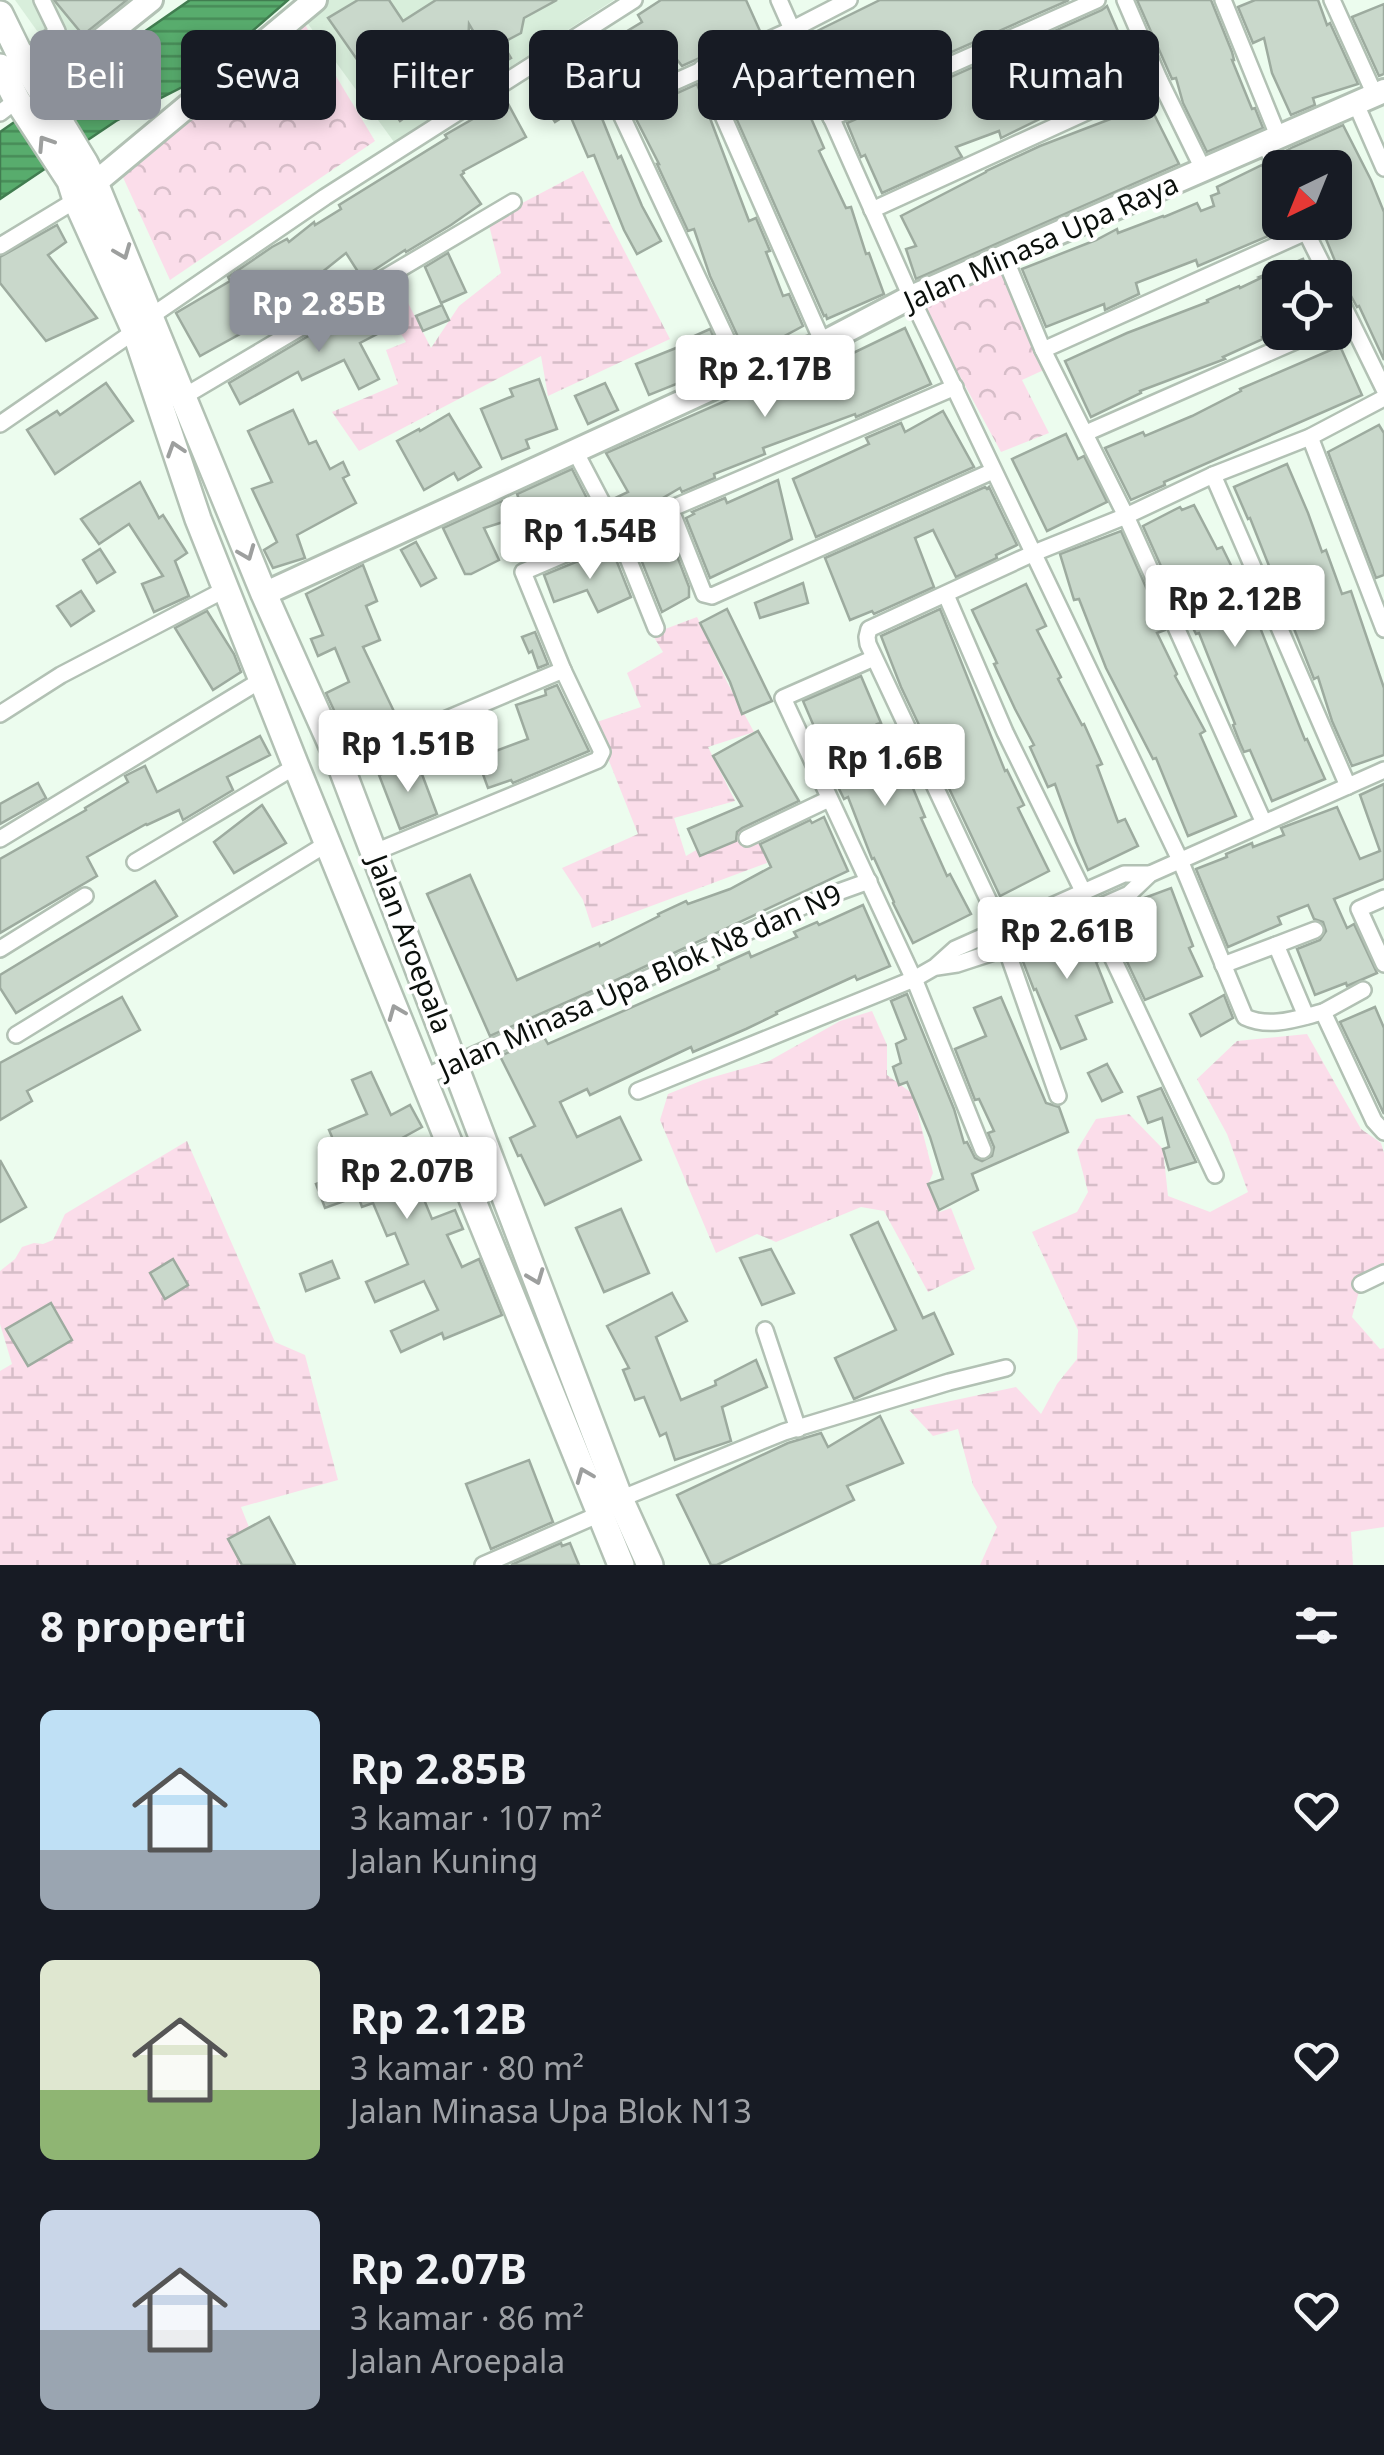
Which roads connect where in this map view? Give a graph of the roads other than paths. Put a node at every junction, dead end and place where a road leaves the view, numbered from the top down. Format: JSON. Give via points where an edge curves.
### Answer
{"nodes":[{"id":1,"x":42,"y":0,"type":"edge"},
{"id":2,"x":151,"y":0,"type":"edge"},
{"id":3,"x":315,"y":0,"type":"edge"},
{"id":4,"x":634,"y":0,"type":"edge"},
{"id":5,"x":780,"y":0,"type":"edge"},
{"id":6,"x":849,"y":0,"type":"edge"},
{"id":7,"x":1097,"y":0,"type":"edge"},
{"id":8,"x":1125,"y":0,"type":"edge"},
{"id":9,"x":1223,"y":0,"type":"edge"},
{"id":10,"x":1332,"y":0,"type":"edge"},
{"id":11,"x":0,"y":14,"type":"edge"},
{"id":12,"x":792,"y":29,"type":"joint"},
{"id":13,"x":1138,"y":30,"type":"edge"},
{"id":14,"x":952,"y":65,"type":"edge"},
{"id":15,"x":698,"y":70,"type":"edge"},
{"id":16,"x":1159,"y":79,"type":"edge"},
{"id":17,"x":20,"y":89,"type":"edge"},
{"id":18,"x":1372,"y":96,"type":"edge"},
{"id":19,"x":725,"y":120,"type":"edge"},
{"id":20,"x":833,"y":120,"type":"edge"},
{"id":21,"x":1069,"y":120,"type":"edge"},
{"id":22,"x":1272,"y":141,"type":"junction"},
{"id":23,"x":1274,"y":150,"type":"edge"},
{"id":24,"x":1384,"y":168,"type":"edge"},
{"id":25,"x":1204,"y":171,"type":"junction"},
{"id":26,"x":82,"y":182,"type":"junction"},
{"id":27,"x":513,"y":202,"type":"dead end"},
{"id":28,"x":872,"y":210,"type":"junction"},
{"id":29,"x":1278,"y":240,"type":"edge"},
{"id":30,"x":0,"y":246,"type":"edge"},
{"id":31,"x":1004,"y":256,"type":"junction"},
{"id":32,"x":910,"y":297,"type":"junction"},
{"id":33,"x":142,"y":324,"type":"junction"},
{"id":34,"x":1352,"y":337,"type":"edge"},
{"id":35,"x":822,"y":342,"type":"junction"},
{"id":36,"x":1043,"y":350,"type":"junction"},
{"id":37,"x":1275,"y":350,"type":"edge"},
{"id":38,"x":743,"y":374,"type":"junction"},
{"id":39,"x":955,"y":387,"type":"junction"},
{"id":40,"x":1384,"y":389,"type":"edge"},
{"id":41,"x":1384,"y":398,"type":"edge"},
{"id":42,"x":172,"y":404,"type":"junction"},
{"id":43,"x":0,"y":424,"type":"edge"},
{"id":44,"x":1086,"y":433,"type":"junction"},
{"id":45,"x":1310,"y":438,"type":"junction"},
{"id":46,"x":575,"y":451,"type":"junction"},
{"id":47,"x":993,"y":470,"type":"junction"},
{"id":48,"x":1214,"y":474,"type":"junction"},
{"id":49,"x":670,"y":508,"type":"junction"},
{"id":50,"x":1126,"y":516,"type":"junction"},
{"id":51,"x":616,"y":531,"type":"junction"},
{"id":52,"x":1034,"y":553,"type":"junction"},
{"id":53,"x":226,"y":589,"type":"junction"},
{"id":54,"x":264,"y":594,"type":"junction"},
{"id":55,"x":946,"y":595,"type":"junction"},
{"id":56,"x":656,"y":628,"type":"dead end"},
{"id":57,"x":1384,"y":628,"type":"edge"},
{"id":58,"x":874,"y":658,"type":"junction"},
{"id":59,"x":563,"y":670,"type":"junction"},
{"id":60,"x":263,"y":679,"type":"junction"},
{"id":61,"x":0,"y":714,"type":"edge"},
{"id":62,"x":340,"y":764,"type":"junction"},
{"id":63,"x":296,"y":766,"type":"junction"},
{"id":64,"x":1384,"y":770,"type":"edge"},
{"id":65,"x":1348,"y":786,"type":"junction"},
{"id":66,"x":828,"y":798,"type":"junction"},
{"id":67,"x":1264,"y":823,"type":"junction"},
{"id":68,"x":746,"y":838,"type":"dead end"},
{"id":69,"x":0,"y":839,"type":"edge"},
{"id":70,"x":328,"y":843,"type":"junction"},
{"id":71,"x":375,"y":852,"type":"junction"},
{"id":72,"x":1180,"y":860,"type":"junction"},
{"id":73,"x":135,"y":862,"type":"dead end"},
{"id":74,"x":1150,"y":874,"type":"junction"},
{"id":75,"x":870,"y":881,"type":"junction"},
{"id":76,"x":1083,"y":891,"type":"junction"},
{"id":77,"x":85,"y":896,"type":"dead end"},
{"id":78,"x":1384,"y":898,"type":"edge"},
{"id":79,"x":1090,"y":910,"type":"junction"},
{"id":80,"x":1001,"y":927,"type":"junction"},
{"id":81,"x":1315,"y":930,"type":"dead end"},
{"id":82,"x":1276,"y":946,"type":"junction"},
{"id":83,"x":1006,"y":948,"type":"junction"},
{"id":84,"x":0,"y":949,"type":"edge"},
{"id":85,"x":1384,"y":964,"type":"edge"},
{"id":86,"x":1223,"y":965,"type":"junction"},
{"id":87,"x":935,"y":967,"type":"junction"},
{"id":88,"x":914,"y":979,"type":"junction"},
{"id":89,"x":1363,"y":990,"type":"dead end"},
{"id":90,"x":1324,"y":1012,"type":"junction"},
{"id":91,"x":1306,"y":1016,"type":"junction"},
{"id":92,"x":16,"y":1035,"type":"dead end"},
{"id":93,"x":456,"y":1065,"type":"junction"},
{"id":94,"x":422,"y":1078,"type":"junction"},
{"id":95,"x":638,"y":1091,"type":"dead end"},
{"id":96,"x":1058,"y":1096,"type":"dead end"},
{"id":97,"x":1384,"y":1132,"type":"edge"},
{"id":98,"x":984,"y":1150,"type":"dead end"},
{"id":99,"x":1215,"y":1175,"type":"dead end"},
{"id":100,"x":1384,"y":1272,"type":"edge"},
{"id":101,"x":1361,"y":1284,"type":"dead end"},
{"id":102,"x":765,"y":1330,"type":"dead end"},
{"id":103,"x":1006,"y":1368,"type":"dead end"},
{"id":104,"x":798,"y":1428,"type":"junction"},
{"id":105,"x":610,"y":1506,"type":"junction"},
{"id":106,"x":483,"y":1565,"type":"edge"},
{"id":107,"x":621,"y":1565,"type":"edge"},
{"id":108,"x":650,"y":1565,"type":"edge"}],
"edges":[{"from":1,"to":17,"type":"street","via":[[57,31]]},
{"from":2,"to":17,"type":"street","via":[[92,47]]},
{"from":3,"to":26,"type":"street"},
{"from":4,"to":33,"type":"street","via":[[324,196]]},
{"from":5,"to":12,"type":"street"},
{"from":6,"to":12,"type":"street"},
{"from":7,"to":14,"type":"street"},
{"from":8,"to":13,"type":"street"},
{"from":9,"to":22,"type":"street"},
{"from":10,"to":18,"type":"street"},
{"from":11,"to":17,"type":"main road","name":"Jalan Aroepala"},
{"from":15,"to":38,"type":"street","via":[[619,110]]},
{"from":16,"to":25,"type":"street"},
{"from":17,"to":26,"type":"main road","name":"Jalan Aroepala"},
{"from":18,"to":22,"type":"street","name":"Jalan Minasa Upa Raya"},
{"from":18,"to":24,"type":"street"},
{"from":19,"to":35,"type":"street"},
{"from":20,"to":28,"type":"street"},
{"from":21,"to":28,"type":"street"},
{"from":22,"to":23,"type":"street"},
{"from":22,"to":25,"type":"street","name":"Jalan Minasa Upa Raya"},
{"from":25,"to":31,"type":"street","name":"Jalan Minasa Upa Raya"},
{"from":26,"to":30,"type":"street"},
{"from":26,"to":33,"type":"main road","name":"Jalan Aroepala"},
{"from":27,"to":42,"type":"street"},
{"from":28,"to":32,"type":"street"},
{"from":29,"to":36,"type":"street"},
{"from":31,"to":32,"type":"street","name":"Jalan Minasa Upa Raya"},
{"from":31,"to":36,"type":"street"},
{"from":32,"to":35,"type":"street","name":"Jalan Minasa Upa Raya"},
{"from":32,"to":39,"type":"street"},
{"from":33,"to":42,"type":"main road","name":"Jalan Aroepala"},
{"from":33,"to":43,"type":"street"},
{"from":34,"to":40,"type":"street"},
{"from":35,"to":38,"type":"street","name":"Jalan Minasa Upa Raya"},
{"from":36,"to":44,"type":"street"},
{"from":37,"to":44,"type":"street"},
{"from":38,"to":46,"type":"street","name":"Jalan Minasa Upa Raya"},
{"from":39,"to":47,"type":"street"},
{"from":39,"to":49,"type":"street"},
{"from":41,"to":45,"type":"street"},
{"from":53,"to":42,"type":"main road","name":"Jalan Aroepala","one_way":true,"via":[[198,519]]},
{"from":42,"to":54,"type":"main road","name":"Jalan Aroepala","one_way":true},
{"from":44,"to":50,"type":"street"},
{"from":45,"to":48,"type":"street"},
{"from":45,"to":57,"type":"street"},
{"from":46,"to":51,"type":"street"},
{"from":46,"to":54,"type":"street","name":"Jalan Minasa Upa Raya"},
{"from":47,"to":49,"type":"street","via":[[712,596],[704,594]]},
{"from":47,"to":52,"type":"street"},
{"from":48,"to":50,"type":"street"},
{"from":48,"to":65,"type":"street"},
{"from":49,"to":51,"type":"street"},
{"from":50,"to":52,"type":"street"},
{"from":50,"to":67,"type":"street"},
{"from":51,"to":56,"type":"street"},
{"from":51,"to":59,"type":"street","via":[[523,572]]},
{"from":52,"to":55,"type":"street"},
{"from":52,"to":72,"type":"street"},
{"from":53,"to":60,"type":"main road","name":"Jalan Aroepala"},
{"from":53,"to":61,"type":"street","via":[[61,674]]},
{"from":54,"to":62,"type":"main road","name":"Jalan Aroepala"},
{"from":55,"to":58,"type":"street","via":[[870,630]]},
{"from":55,"to":76,"type":"street"},
{"from":58,"to":66,"type":"street","via":[[783,698]]},
{"from":58,"to":80,"type":"street"},
{"from":59,"to":62,"type":"street"},
{"from":59,"to":71,"type":"street","via":[[602,752],[598,760]]},
{"from":60,"to":63,"type":"main road","name":"Jalan Aroepala"},
{"from":60,"to":69,"type":"street"},
{"from":62,"to":71,"type":"main road","name":"Jalan Aroepala"},
{"from":63,"to":70,"type":"main road","name":"Jalan Aroepala"},
{"from":63,"to":73,"type":"street"},
{"from":64,"to":65,"type":"street"},
{"from":65,"to":67,"type":"street"},
{"from":66,"to":68,"type":"street"},
{"from":66,"to":75,"type":"street"},
{"from":67,"to":72,"type":"street"},
{"from":70,"to":92,"type":"street"},
{"from":94,"to":70,"type":"main road","name":"Jalan Aroepala","one_way":true},
{"from":71,"to":93,"type":"main road","name":"Jalan Aroepala"},
{"from":72,"to":74,"type":"street"},
{"from":72,"to":86,"type":"street"},
{"from":74,"to":76,"type":"street","via":[[1124,874]]},
{"from":74,"to":79,"type":"street","via":[[1129,894]]},
{"from":75,"to":88,"type":"street","name":"Jalan Minasa Upa Blok N8 dan N9"},
{"from":75,"to":93,"type":"street","name":"Jalan Minasa Upa Blok N8 dan N9","via":[[818,898]]},
{"from":76,"to":80,"type":"street"},
{"from":77,"to":84,"type":"street"},
{"from":78,"to":85,"type":"street","via":[[1356,902]]},
{"from":79,"to":83,"type":"street"},
{"from":79,"to":99,"type":"street"},
{"from":80,"to":87,"type":"street","via":[[955,949]]},
{"from":81,"to":82,"type":"street"},
{"from":82,"to":86,"type":"street"},
{"from":82,"to":91,"type":"street"},
{"from":83,"to":87,"type":"street"},
{"from":83,"to":96,"type":"street"},
{"from":86,"to":91,"type":"street","via":[[1246,1017],[1268,1023]]},
{"from":87,"to":88,"type":"street"},
{"from":88,"to":95,"type":"street"},
{"from":88,"to":98,"type":"street","name":"Jalan Minasa Upa Blok N8 dan N9"},
{"from":89,"to":90,"type":"street"},
{"from":90,"to":91,"type":"street"},
{"from":90,"to":97,"type":"street"},
{"from":93,"to":94,"type":"street","name":"Jalan Minasa Upa Blok N8 dan N9"},
{"from":93,"to":105,"type":"main road","name":"Jalan Aroepala","one_way":true},
{"from":105,"to":94,"type":"main road","name":"Jalan Aroepala","one_way":true},
{"from":100,"to":101,"type":"street"},
{"from":102,"to":104,"type":"street"},
{"from":103,"to":104,"type":"street"},
{"from":104,"to":105,"type":"street"},
{"from":105,"to":106,"type":"street"},
{"from":105,"to":107,"type":"main road","name":"Jalan Aroepala"},
{"from":105,"to":108,"type":"main road","name":"Jalan Aroepala"}]}
